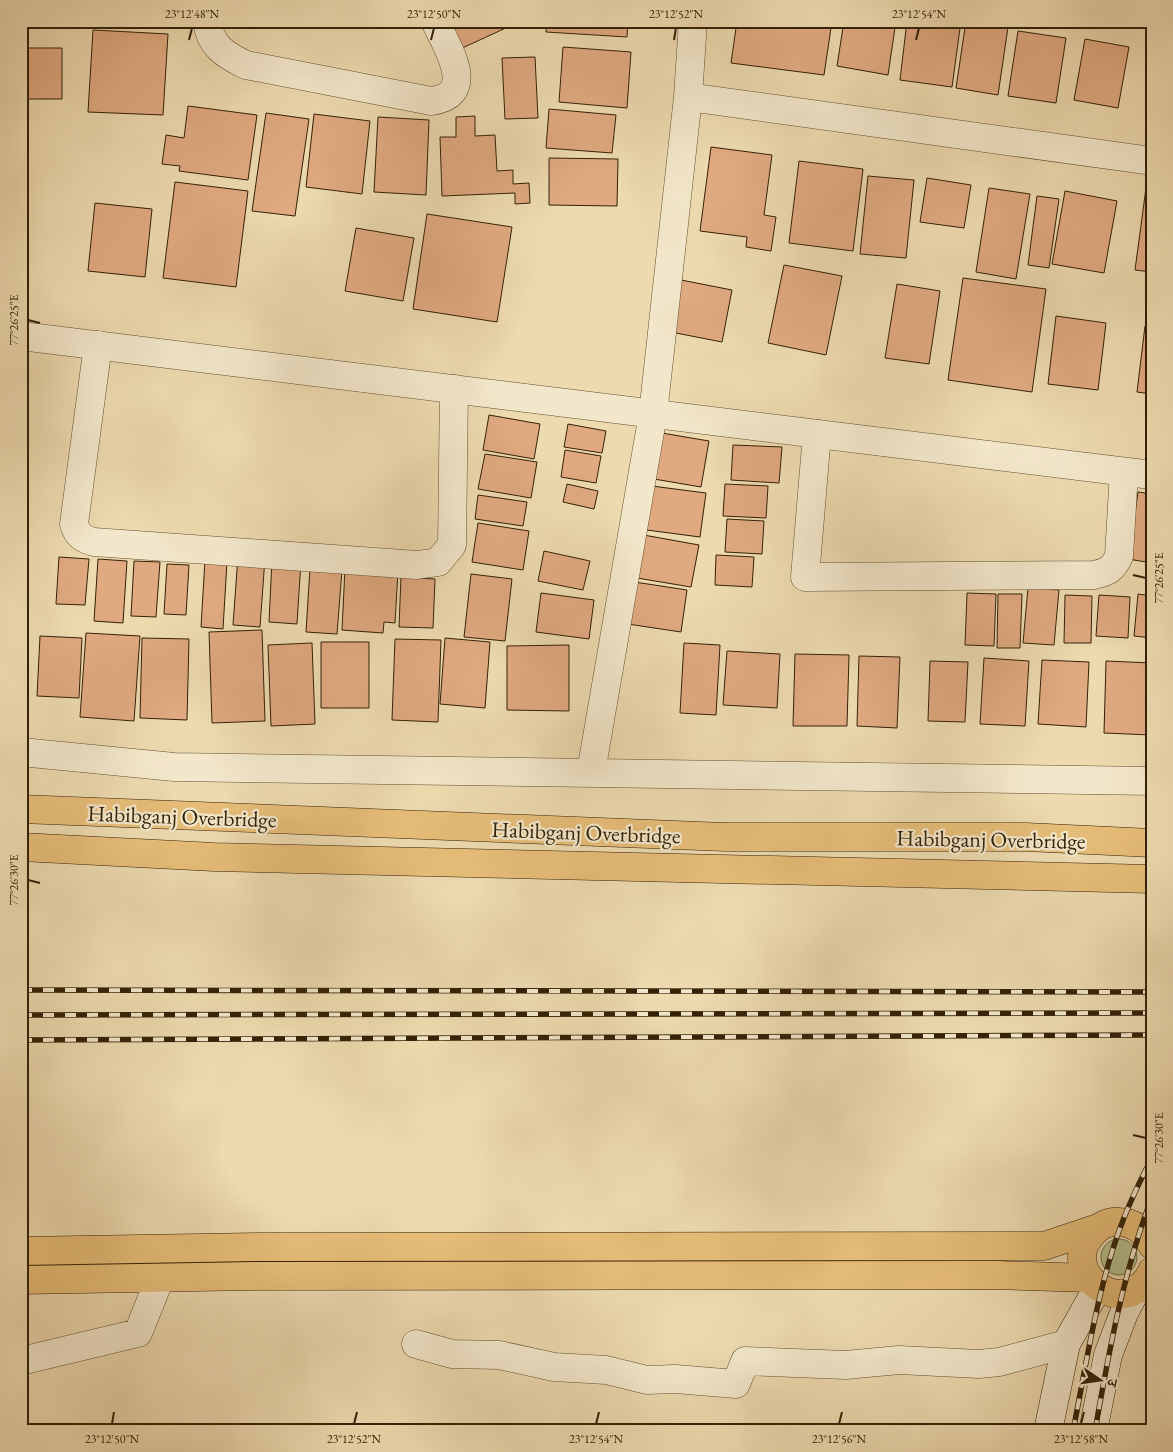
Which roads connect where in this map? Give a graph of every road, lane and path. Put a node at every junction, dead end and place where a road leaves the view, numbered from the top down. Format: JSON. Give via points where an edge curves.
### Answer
{"nodes":[{"id":1,"x":207,"y":21,"type":"edge"},
{"id":2,"x":435,"y":21,"type":"edge"},
{"id":3,"x":693,"y":21,"type":"edge"},
{"id":4,"x":688,"y":97,"type":"junction"},
{"id":5,"x":1151,"y":153,"type":"edge"},
{"id":6,"x":21,"y":336,"type":"edge"},
{"id":7,"x":98,"y":345,"type":"junction"},
{"id":8,"x":454,"y":389,"type":"junction"},
{"id":9,"x":653,"y":414,"type":"junction"},
{"id":10,"x":817,"y":434,"type":"junction"},
{"id":11,"x":1124,"y":472,"type":"junction"},
{"id":12,"x":1152,"y":475,"type":"edge"},
{"id":13,"x":21,"y":752,"type":"edge"},
{"id":14,"x":591,"y":772,"type":"junction"},
{"id":15,"x":1152,"y":780,"type":"edge"},
{"id":16,"x":21,"y":809,"type":"edge"},
{"id":17,"x":1152,"y":843,"type":"edge"},
{"id":18,"x":21,"y":847,"type":"edge"},
{"id":19,"x":1104,"y":878,"type":"junction"},
{"id":20,"x":1152,"y":879,"type":"edge"},
{"id":21,"x":1152,"y":892,"type":"edge"},
{"id":22,"x":1098,"y":1228,"type":"junction"},
{"id":23,"x":1151,"y":1240,"type":"edge"},
{"id":24,"x":21,"y":1251,"type":"edge"},
{"id":25,"x":160,"y":1278,"type":"junction"},
{"id":26,"x":1147,"y":1279,"type":"edge"},
{"id":27,"x":21,"y":1280,"type":"edge"},
{"id":28,"x":1093,"y":1282,"type":"junction"},
{"id":29,"x":416,"y":1344,"type":"dead end"},
{"id":30,"x":1066,"y":1344,"type":"junction"},
{"id":31,"x":21,"y":1362,"type":"edge"},
{"id":32,"x":1048,"y":1431,"type":"edge"},
{"id":33,"x":1093,"y":1431,"type":"edge"}],
"edges":[{"from":1,"to":2,"type":"street","via":[[215,45],[246,65],[431,101],[453,93],[457,80],[456,66]]},
{"from":3,"to":4,"type":"street"},
{"from":4,"to":5,"type":"street"},
{"from":4,"to":9,"type":"street"},
{"from":6,"to":7,"type":"street"},
{"from":7,"to":8,"type":"street"},
{"from":7,"to":8,"type":"street","via":[[74,524],[76,532],[85,540],[94,542],[417,565],[438,562],[452,545]]},
{"from":8,"to":9,"type":"street"},
{"from":9,"to":10,"type":"street"},
{"from":9,"to":14,"type":"street"},
{"from":10,"to":11,"type":"street"},
{"from":10,"to":11,"type":"street","via":[[805,577],[1094,575],[1107,572],[1119,556]]},
{"from":11,"to":12,"type":"street"},
{"from":13,"to":14,"type":"street","via":[[174,767]]},
{"from":14,"to":15,"type":"street"},
{"from":16,"to":17,"type":"main road","name":"Habibganj Overbridge","via":[[725,837],[1026,837]]},
{"from":18,"to":19,"type":"main road","name":"Habibganj Overbridge","via":[[214,857]]},
{"from":19,"to":20,"type":"main road","name":"Habibganj Overbridge"},
{"from":19,"to":21,"type":"street"},
{"from":22,"to":23,"type":"main road","via":[[1108,1223],[1125,1223],[1141,1229]]},
{"from":22,"to":24,"type":"main road","via":[[1044,1246],[268,1247]]},
{"from":22,"to":28,"type":"main road","via":[[1085,1246],[1083,1257]]},
{"from":25,"to":27,"type":"main road"},
{"from":25,"to":28,"type":"main road","via":[[997,1275]]},
{"from":25,"to":31,"type":"street","via":[[138,1333]]},
{"from":26,"to":28,"type":"main road","via":[[1118,1294],[1108,1292]]},
{"from":26,"to":33,"type":"street","via":[[1124,1314],[1108,1355]]},
{"from":28,"to":30,"type":"street"},
{"from":29,"to":30,"type":"street","via":[[452,1354],[499,1355],[554,1367],[606,1370],[647,1380],[736,1384],[745,1361],[846,1365],[899,1360],[979,1364],[999,1362]]},
{"from":30,"to":32,"type":"street"}]}
